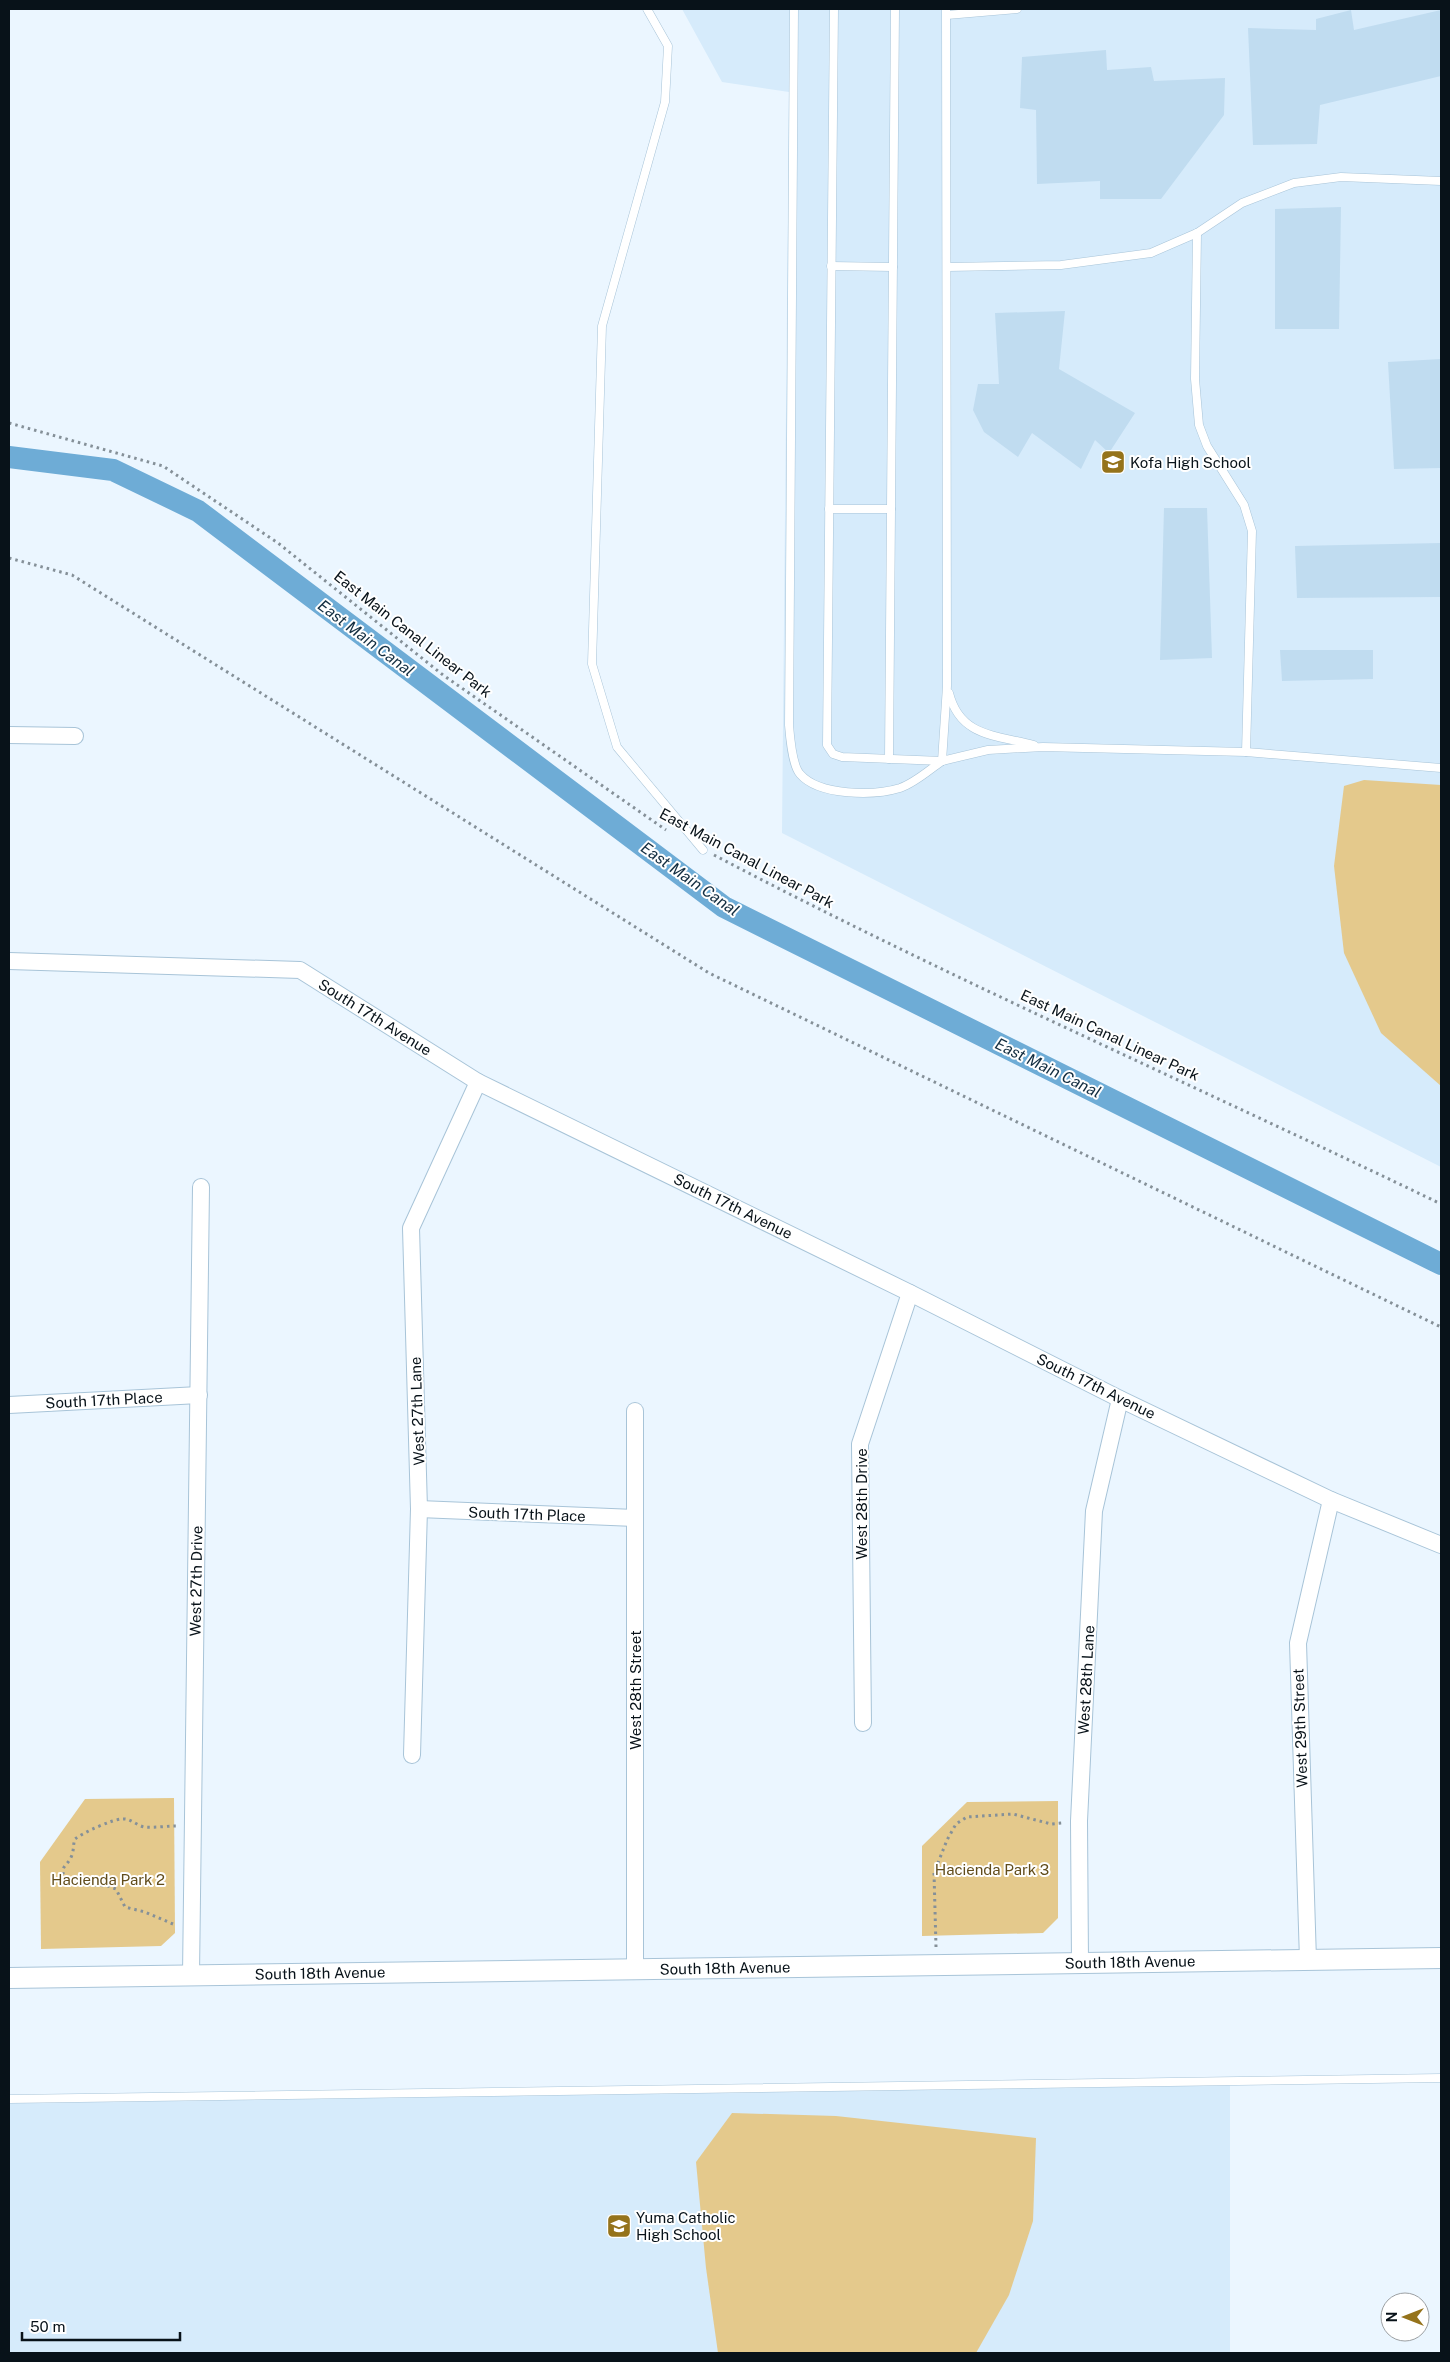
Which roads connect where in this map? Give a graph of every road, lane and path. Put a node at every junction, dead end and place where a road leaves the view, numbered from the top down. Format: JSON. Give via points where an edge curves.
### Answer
{"nodes":[{"id":1,"x":647,"y":9,"type":"edge"},
{"id":2,"x":794,"y":9,"type":"edge"},
{"id":3,"x":834,"y":9,"type":"edge"},
{"id":4,"x":895,"y":9,"type":"edge"},
{"id":5,"x":1017,"y":9,"type":"edge"},
{"id":6,"x":947,"y":12,"type":"edge"},
{"id":7,"x":1441,"y":181,"type":"edge"},
{"id":8,"x":1198,"y":233,"type":"junction"},
{"id":9,"x":832,"y":266,"type":"junction"},
{"id":10,"x":893,"y":267,"type":"junction"},
{"id":11,"x":947,"y":267,"type":"junction"},
{"id":12,"x":9,"y":423,"type":"edge"},
{"id":13,"x":829,"y":509,"type":"junction"},
{"id":14,"x":891,"y":509,"type":"junction"},
{"id":15,"x":9,"y":558,"type":"edge"},
{"id":16,"x":947,"y":686,"type":"junction"},
{"id":17,"x":9,"y":735,"type":"edge"},
{"id":18,"x":76,"y":736,"type":"dead end"},
{"id":19,"x":1043,"y":747,"type":"junction"},
{"id":20,"x":1246,"y":752,"type":"junction"},
{"id":21,"x":889,"y":759,"type":"junction"},
{"id":22,"x":942,"y":761,"type":"junction"},
{"id":23,"x":1441,"y":768,"type":"edge"},
{"id":24,"x":669,"y":832,"type":"dead end"},
{"id":25,"x":704,"y":850,"type":"joint"},
{"id":26,"x":9,"y":961,"type":"edge"},
{"id":27,"x":478,"y":1082,"type":"junction"},
{"id":28,"x":201,"y":1186,"type":"dead end"},
{"id":29,"x":1441,"y":1204,"type":"edge"},
{"id":30,"x":910,"y":1293,"type":"junction"},
{"id":31,"x":1441,"y":1327,"type":"edge"},
{"id":32,"x":199,"y":1395,"type":"junction"},
{"id":33,"x":1120,"y":1399,"type":"junction"},
{"id":34,"x":9,"y":1405,"type":"edge"},
{"id":35,"x":635,"y":1411,"type":"dead end"},
{"id":36,"x":1331,"y":1500,"type":"junction"},
{"id":37,"x":420,"y":1509,"type":"junction"},
{"id":38,"x":635,"y":1518,"type":"junction"},
{"id":39,"x":1441,"y":1545,"type":"edge"},
{"id":40,"x":862,"y":1723,"type":"dead end"},
{"id":41,"x":412,"y":1755,"type":"dead end"},
{"id":42,"x":1079,"y":1821,"type":"junction"},
{"id":43,"x":193,"y":1825,"type":"junction"},
{"id":44,"x":192,"y":1932,"type":"junction"},
{"id":45,"x":1441,"y":1958,"type":"edge"},
{"id":46,"x":1308,"y":1960,"type":"junction"},
{"id":47,"x":1080,"y":1963,"type":"junction"},
{"id":48,"x":937,"y":1965,"type":"junction"},
{"id":49,"x":635,"y":1969,"type":"junction"},
{"id":50,"x":191,"y":1975,"type":"junction"},
{"id":51,"x":9,"y":1978,"type":"edge"},
{"id":52,"x":1441,"y":2078,"type":"edge"},
{"id":53,"x":9,"y":2099,"type":"edge"}],
"edges":[{"from":1,"to":25,"type":"lane","via":[[668,46],[665,102],[602,326],[592,664],[617,748]]},
{"from":2,"to":22,"type":"lane","via":[[789,725],[793,753],[799,773],[816,785],[841,792],[880,793],[901,788]]},
{"from":3,"to":9,"type":"lane"},
{"from":4,"to":10,"type":"lane"},
{"from":5,"to":6,"type":"lane"},
{"from":6,"to":11,"type":"lane"},
{"from":7,"to":8,"type":"lane","via":[[1341,176],[1294,183],[1242,203]]},
{"from":8,"to":11,"type":"lane","via":[[1151,253],[1061,265]]},
{"from":8,"to":20,"type":"lane","via":[[1195,379],[1198,425],[1207,446],[1244,505],[1252,531]]},
{"from":9,"to":10,"type":"lane"},
{"from":9,"to":13,"type":"lane"},
{"from":10,"to":14,"type":"lane"},
{"from":11,"to":16,"type":"lane"},
{"from":12,"to":24,"type":"path","name":"East Main Canal Linear Park","via":[[163,466],[278,543],[443,675]]},
{"from":13,"to":14,"type":"lane"},
{"from":13,"to":21,"type":"lane","via":[[827,745],[833,754],[842,757]]},
{"from":14,"to":21,"type":"lane"},
{"from":15,"to":31,"type":"path","via":[[72,574],[709,973]]},
{"from":16,"to":19,"type":"lane","via":[[952,708],[961,720],[977,731]]},
{"from":16,"to":22,"type":"lane"},
{"from":17,"to":18,"type":"street"},
{"from":19,"to":20,"type":"lane"},
{"from":19,"to":22,"type":"lane","via":[[988,750]]},
{"from":20,"to":23,"type":"lane"},
{"from":21,"to":22,"type":"lane"},
{"from":25,"to":29,"type":"path","name":"East Main Canal Linear Park","via":[[830,916]]},
{"from":26,"to":27,"type":"street","name":"South 17th Avenue","via":[[300,970]]},
{"from":27,"to":30,"type":"street","name":"South 17th Avenue"},
{"from":27,"to":37,"type":"street","name":"West 27th Lane","via":[[411,1228]]},
{"from":28,"to":32,"type":"street","name":"West 27th Drive"},
{"from":30,"to":33,"type":"street","name":"South 17th Avenue"},
{"from":30,"to":40,"type":"street","name":"West 28th Drive","via":[[860,1444]]},
{"from":32,"to":34,"type":"street","name":"South 17th Place"},
{"from":32,"to":43,"type":"street","name":"West 27th Drive"},
{"from":33,"to":36,"type":"street","name":"South 17th Avenue"},
{"from":33,"to":42,"type":"street","name":"West 28th Lane","via":[[1094,1511]]},
{"from":35,"to":38,"type":"street","name":"West 28th Street"},
{"from":36,"to":39,"type":"street","name":"South 17th Avenue"},
{"from":36,"to":46,"type":"street","name":"West 29th Street","via":[[1298,1643]]},
{"from":37,"to":38,"type":"street","name":"South 17th Place"},
{"from":37,"to":41,"type":"street","name":"West 27th Lane"},
{"from":38,"to":49,"type":"street","name":"West 28th Street"},
{"from":42,"to":47,"type":"street","name":"West 28th Lane"},
{"from":42,"to":48,"type":"path","via":[[1051,1824],[1013,1814],[966,1817],[956,1824],[934,1874]]},
{"from":43,"to":44,"type":"street","name":"West 27th Drive"},
{"from":43,"to":44,"type":"path","via":[[143,1827],[127,1819],[119,1819],[82,1832],[75,1839],[72,1856],[63,1872],[67,1883],[116,1888],[125,1907]]},
{"from":44,"to":50,"type":"street","name":"West 27th Drive"},
{"from":45,"to":46,"type":"street","name":"South 18th Avenue"},
{"from":46,"to":47,"type":"street","name":"South 18th Avenue"},
{"from":47,"to":48,"type":"street","name":"South 18th Avenue"},
{"from":48,"to":49,"type":"street","name":"South 18th Avenue"},
{"from":49,"to":50,"type":"street","name":"South 18th Avenue"},
{"from":50,"to":51,"type":"street","name":"South 18th Avenue"},
{"from":52,"to":53,"type":"lane"}]}
